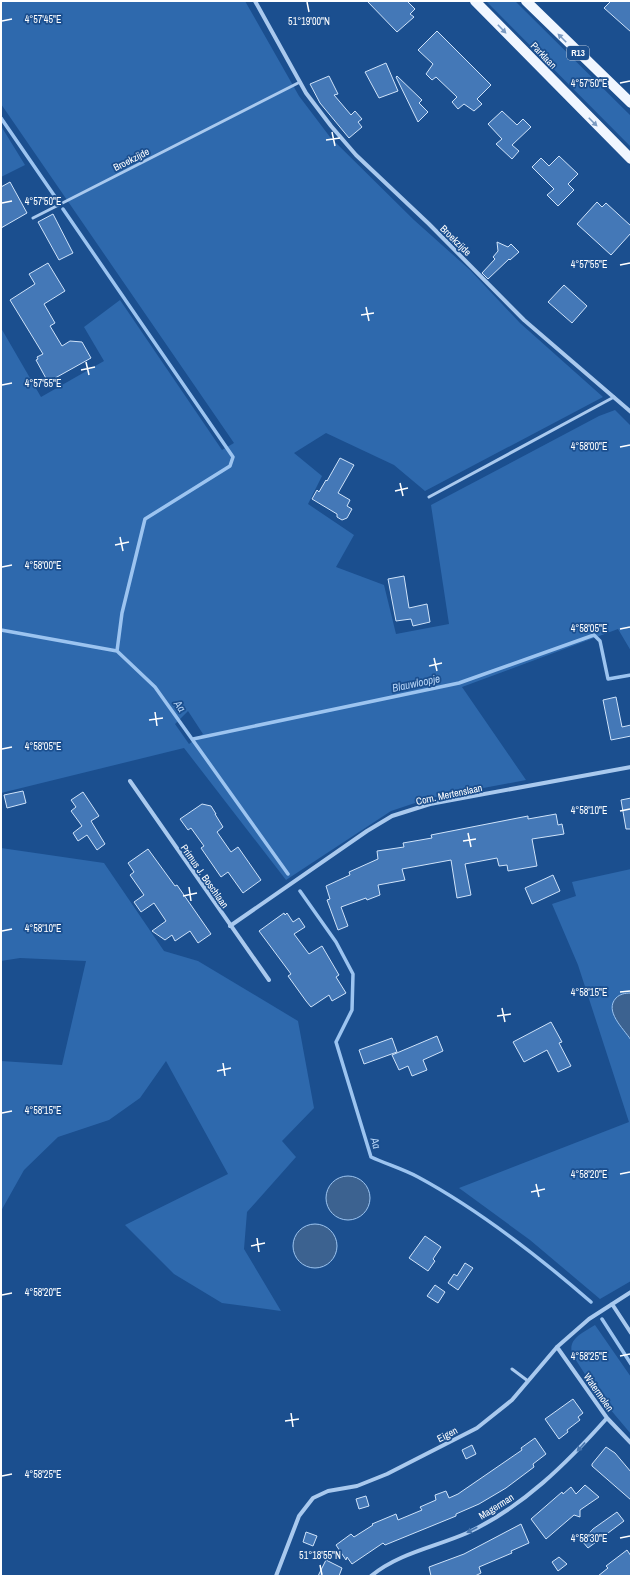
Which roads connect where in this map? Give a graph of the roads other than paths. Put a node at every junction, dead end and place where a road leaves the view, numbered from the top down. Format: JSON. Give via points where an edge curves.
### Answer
{"nodes":[{"id":1,"x":255,"y":1,"type":"edge"},
{"id":2,"x":475,"y":1,"type":"edge"},
{"id":3,"x":526,"y":1,"type":"edge"},
{"id":4,"x":300,"y":82,"type":"junction"},
{"id":5,"x":631,"y":103,"type":"edge"},
{"id":6,"x":631,"y":159,"type":"edge"},
{"id":7,"x":33,"y":218,"type":"dead end"},
{"id":8,"x":614,"y":397,"type":"junction"},
{"id":9,"x":631,"y":412,"type":"edge"},
{"id":10,"x":429,"y":497,"type":"dead end"},
{"id":11,"x":631,"y":767,"type":"edge"},
{"id":12,"x":130,"y":781,"type":"dead end"},
{"id":13,"x":230,"y":926,"type":"junction"},
{"id":14,"x":269,"y":980,"type":"dead end"},
{"id":15,"x":631,"y":1292,"type":"edge"},
{"id":16,"x":612,"y":1304,"type":"junction"},
{"id":17,"x":631,"y":1333,"type":"edge"},
{"id":18,"x":557,"y":1347,"type":"junction"},
{"id":19,"x":512,"y":1369,"type":"dead end"},
{"id":20,"x":528,"y":1381,"type":"junction"},
{"id":21,"x":607,"y":1418,"type":"junction"},
{"id":22,"x":631,"y":1443,"type":"edge"},
{"id":23,"x":276,"y":1576,"type":"edge"},
{"id":24,"x":371,"y":1576,"type":"edge"}],
"edges":[{"from":1,"to":4,"type":"street","name":"Broekzijde"},
{"from":2,"to":6,"type":"main road","name":"Parklaan","one_way":true},
{"from":5,"to":3,"type":"main road","number":"R13","one_way":true},
{"from":4,"to":7,"type":"lane","name":"Broekzijde"},
{"from":4,"to":8,"type":"street","name":"Broekzijde","via":[[331,126],[356,155],[524,320]]},
{"from":8,"to":9,"type":"street","name":"Broekzijde"},
{"from":8,"to":10,"type":"lane"},
{"from":11,"to":13,"type":"street","name":"Corn. Mertenslaan","via":[[430,804],[392,816]]},
{"from":12,"to":13,"type":"street","name":"Primus J. Boschlaan"},
{"from":13,"to":14,"type":"street","name":"Primus J. Boschlaan"},
{"from":15,"to":16,"type":"street","name":"Eigen"},
{"from":16,"to":17,"type":"street"},
{"from":16,"to":18,"type":"street","name":"Eigen","via":[[589,1319]]},
{"from":18,"to":20,"type":"street","name":"Eigen"},
{"from":18,"to":21,"type":"street","name":"Watermolen"},
{"from":19,"to":20,"type":"lane"},
{"from":20,"to":23,"type":"street","name":"Eigen","via":[[512,1400],[477,1428],[386,1474],[357,1486],[328,1491],[313,1498],[299,1516]]},
{"from":21,"to":22,"type":"street","name":"Watermolen"},
{"from":21,"to":24,"type":"street","name":"Magerman","one_way":true,"via":[[564,1465],[524,1498],[468,1532],[389,1563]]}]}
